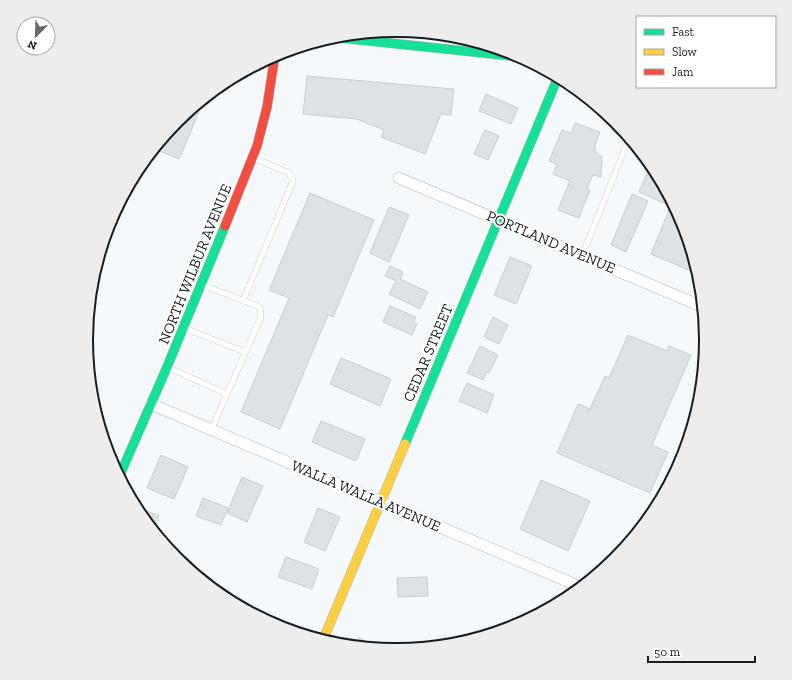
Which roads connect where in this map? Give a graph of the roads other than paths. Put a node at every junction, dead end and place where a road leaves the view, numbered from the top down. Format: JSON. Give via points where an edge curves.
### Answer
{"nodes":[{"id":1,"x":358,"y":40,"type":"edge"},
{"id":2,"x":497,"y":54,"type":"edge"},
{"id":3,"x":274,"y":63,"type":"edge"},
{"id":4,"x":556,"y":83,"type":"edge"},
{"id":5,"x":627,"y":144,"type":"edge"},
{"id":6,"x":253,"y":158,"type":"junction"},
{"id":7,"x":399,"y":178,"type":"dead end"},
{"id":8,"x":498,"y":220,"type":"junction"},
{"id":9,"x":582,"y":256,"type":"junction"},
{"id":10,"x":201,"y":284,"type":"junction"},
{"id":11,"x":243,"y":301,"type":"junction"},
{"id":12,"x":696,"y":304,"type":"edge"},
{"id":13,"x":184,"y":327,"type":"junction"},
{"id":14,"x":245,"y":352,"type":"junction"},
{"id":15,"x":167,"y":367,"type":"junction"},
{"id":16,"x":227,"y":394,"type":"junction"},
{"id":17,"x":151,"y":404,"type":"junction"},
{"id":18,"x":211,"y":430,"type":"junction"},
{"id":19,"x":122,"y":470,"type":"edge"},
{"id":20,"x":381,"y":502,"type":"junction"},
{"id":21,"x":574,"y":584,"type":"edge"},
{"id":22,"x":325,"y":635,"type":"edge"}],
"edges":[{"from":1,"to":2,"type":"main road"},
{"from":3,"to":6,"type":"main road","name":"NORTH WILBUR AVENUE","via":[[259,143]]},
{"from":4,"to":8,"type":"main road","name":"CEDAR STREET"},
{"from":5,"to":9,"type":"lane"},
{"from":6,"to":10,"type":"main road","name":"NORTH WILBUR AVENUE"},
{"from":6,"to":11,"type":"lane","via":[[289,173],[293,181]]},
{"from":7,"to":8,"type":"street","name":"PORTLAND AVENUE"},
{"from":8,"to":9,"type":"street","name":"PORTLAND AVENUE"},
{"from":8,"to":20,"type":"main road","name":"CEDAR STREET"},
{"from":9,"to":12,"type":"street","name":"PORTLAND AVENUE"},
{"from":10,"to":11,"type":"lane"},
{"from":10,"to":13,"type":"main road","name":"NORTH WILBUR AVENUE"},
{"from":11,"to":14,"type":"lane","via":[[260,307],[261,317]]},
{"from":13,"to":14,"type":"lane"},
{"from":13,"to":15,"type":"main road","name":"NORTH WILBUR AVENUE"},
{"from":14,"to":16,"type":"lane"},
{"from":15,"to":16,"type":"lane"},
{"from":15,"to":17,"type":"main road","name":"NORTH WILBUR AVENUE"},
{"from":16,"to":18,"type":"lane"},
{"from":17,"to":18,"type":"street","name":"WALLA WALLA AVENUE"},
{"from":17,"to":19,"type":"main road","name":"NORTH WILBUR AVENUE"},
{"from":18,"to":20,"type":"street","name":"WALLA WALLA AVENUE"},
{"from":20,"to":21,"type":"street","name":"WALLA WALLA AVENUE"},
{"from":20,"to":22,"type":"main road","name":"CEDAR STREET"}]}
